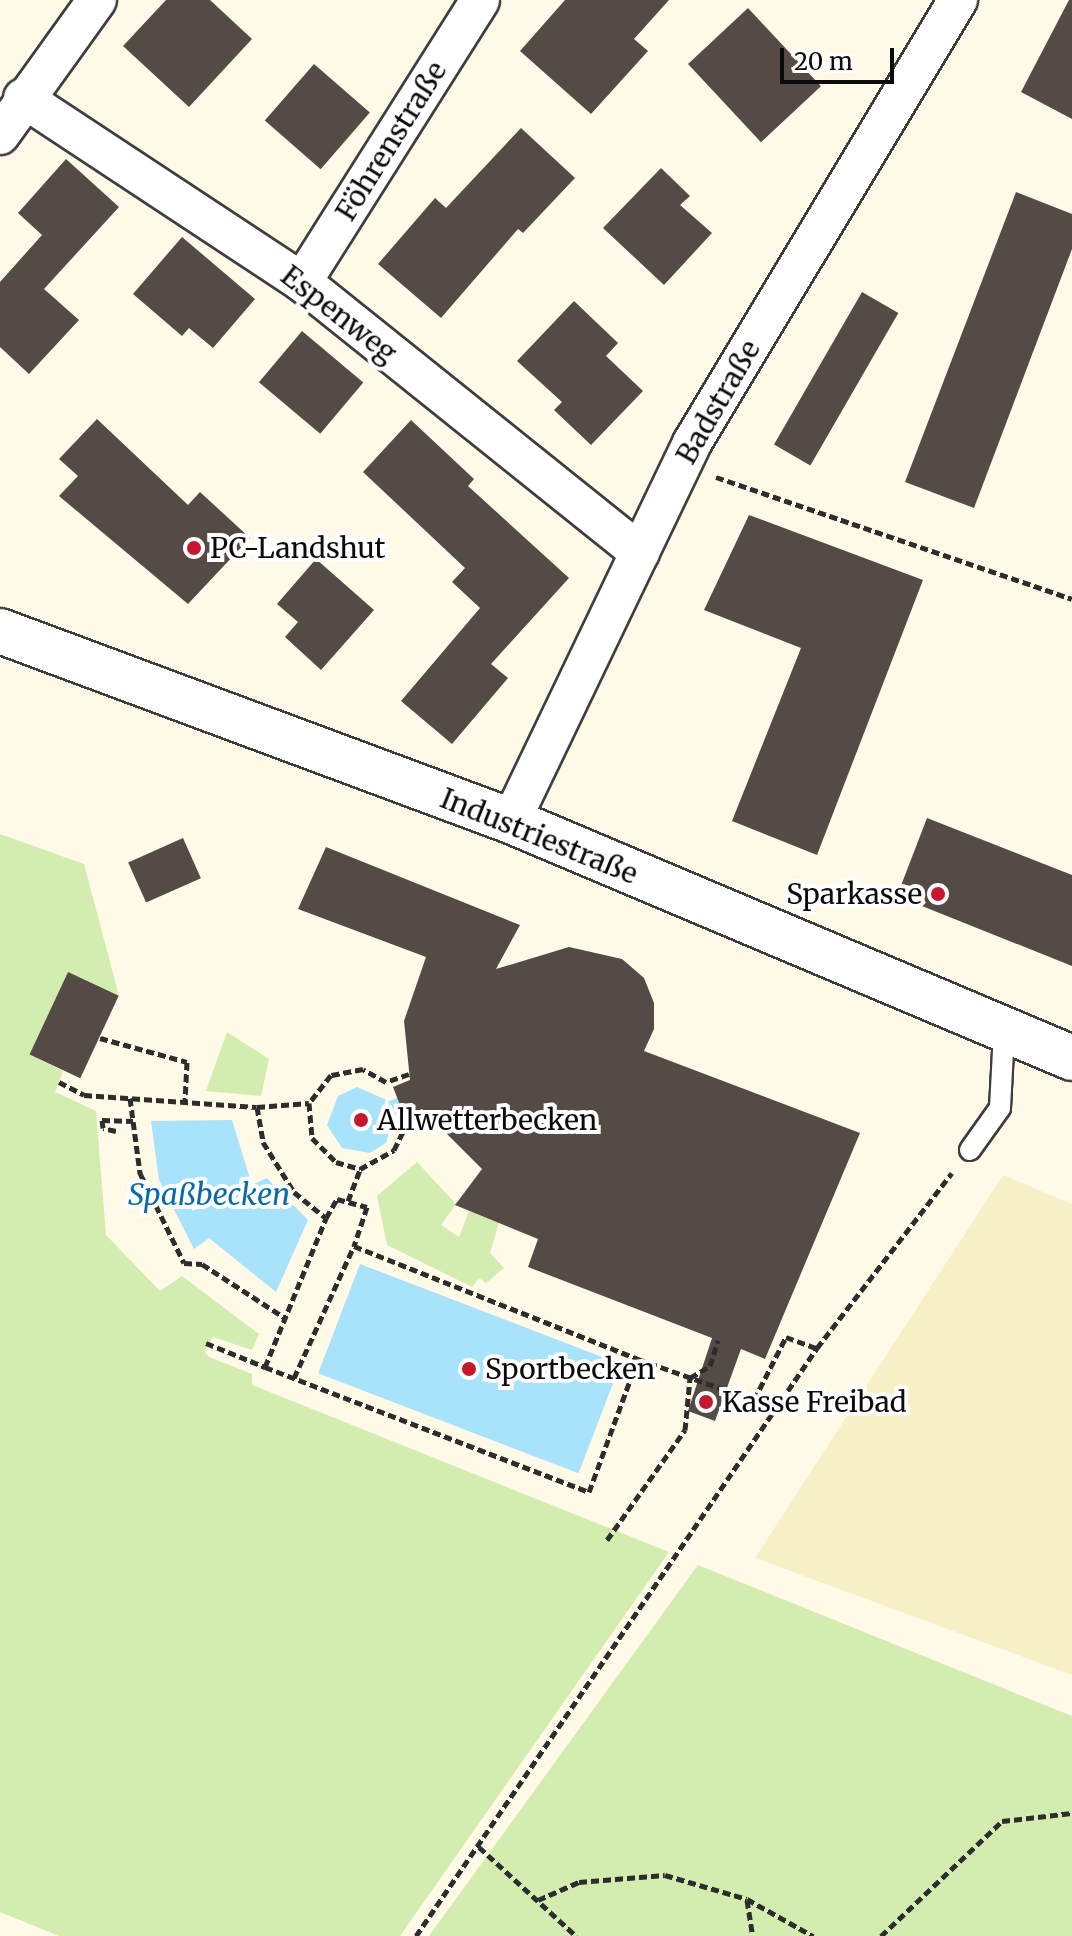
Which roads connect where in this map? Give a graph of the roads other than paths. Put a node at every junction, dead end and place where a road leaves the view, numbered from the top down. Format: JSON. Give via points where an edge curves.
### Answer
{"nodes":[{"id":1,"x":97,"y":0,"type":"edge"},
{"id":2,"x":480,"y":0,"type":"edge"},
{"id":3,"x":958,"y":0,"type":"edge"},
{"id":4,"x":23,"y":98,"type":"junction"},
{"id":5,"x":0,"y":135,"type":"edge"},
{"id":6,"x":302,"y":282,"type":"junction"},
{"id":7,"x":640,"y":553,"type":"junction"},
{"id":8,"x":0,"y":631,"type":"edge"},
{"id":9,"x":511,"y":821,"type":"junction"},
{"id":10,"x":1004,"y":1032,"type":"junction"},
{"id":11,"x":1072,"y":1058,"type":"edge"},
{"id":12,"x":970,"y":1150,"type":"road end"}],
"edges":[{"from":1,"to":4,"type":"street"},
{"from":2,"to":6,"type":"street","name":"Föhrenstraße"},
{"from":3,"to":7,"type":"street","name":"Badstraße","via":[[681,465]]},
{"from":4,"to":5,"type":"street"},
{"from":4,"to":6,"type":"street","name":"Espenweg"},
{"from":6,"to":7,"type":"street","name":"Espenweg"},
{"from":7,"to":9,"type":"street","name":"Badstraße"},
{"from":8,"to":9,"type":"street","name":"Industriestraße"},
{"from":9,"to":10,"type":"street","name":"Industriestraße"},
{"from":10,"to":11,"type":"street","name":"Industriestraße"},
{"from":10,"to":12,"type":"lane","via":[[1000,1108]]}]}
